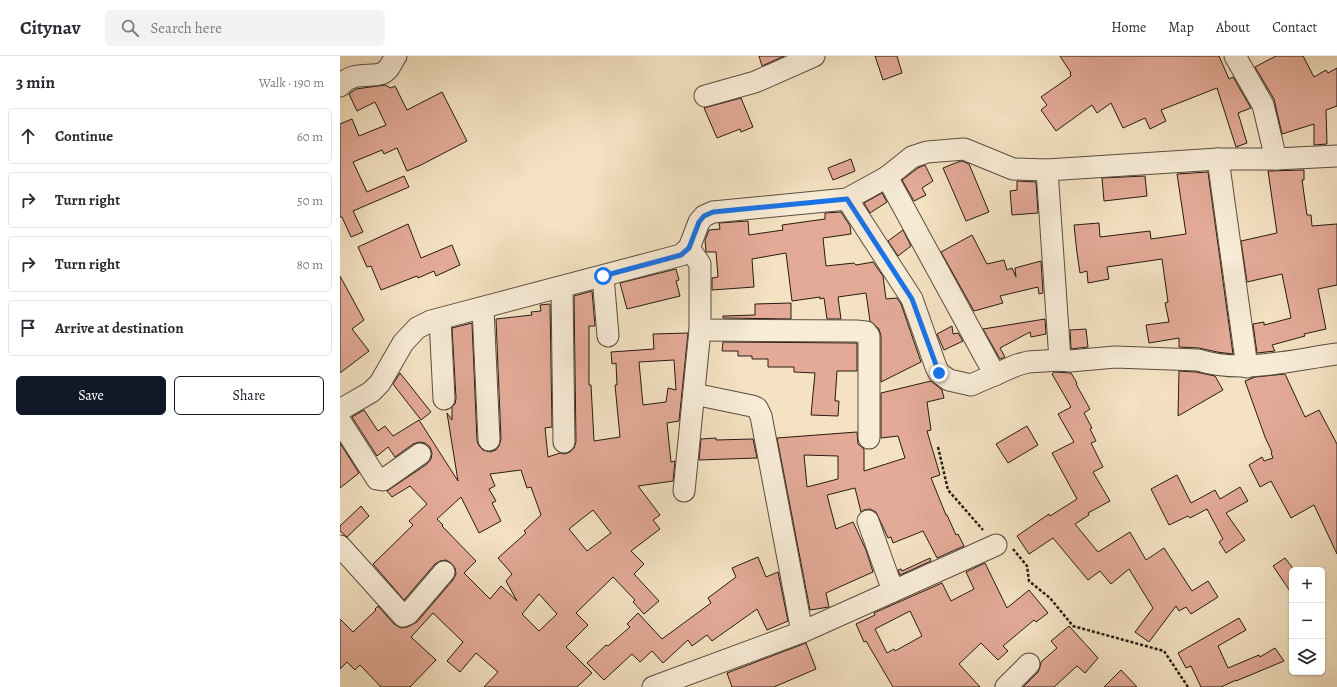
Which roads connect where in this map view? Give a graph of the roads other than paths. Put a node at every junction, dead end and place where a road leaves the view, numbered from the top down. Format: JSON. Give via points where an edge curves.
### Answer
{"nodes":[{"id":1,"x":396,"y":56,"type":"edge"},
{"id":2,"x":814,"y":56,"type":"edge"},
{"id":3,"x":1235,"y":56,"type":"edge"},
{"id":4,"x":784,"y":62,"type":"edge"},
{"id":5,"x":340,"y":86,"type":"edge"},
{"id":6,"x":705,"y":96,"type":"dead end"},
{"id":7,"x":1337,"y":156,"type":"edge"},
{"id":8,"x":1218,"y":159,"type":"junction"},
{"id":9,"x":1276,"y":159,"type":"junction"},
{"id":10,"x":1047,"y":170,"type":"junction"},
{"id":11,"x":886,"y":176,"type":"junction"},
{"id":12,"x":847,"y":199,"type":"junction"},
{"id":13,"x":689,"y":248,"type":"junction"},
{"id":14,"x":603,"y":276,"type":"junction"},
{"id":15,"x":562,"y":287,"type":"junction"},
{"id":16,"x":483,"y":308,"type":"junction"},
{"id":17,"x":440,"y":319,"type":"junction"},
{"id":18,"x":700,"y":330,"type":"junction"},
{"id":19,"x":608,"y":336,"type":"dead end"},
{"id":20,"x":1337,"y":354,"type":"edge"},
{"id":21,"x":1060,"y":360,"type":"junction"},
{"id":22,"x":1247,"y":367,"type":"junction"},
{"id":23,"x":995,"y":375,"type":"junction"},
{"id":24,"x":694,"y":394,"type":"junction"},
{"id":25,"x":444,"y":399,"type":"dead end"},
{"id":26,"x":340,"y":410,"type":"edge"},
{"id":27,"x":340,"y":421,"type":"edge"},
{"id":28,"x":869,"y":438,"type":"dead end"},
{"id":29,"x":489,"y":440,"type":"dead end"},
{"id":30,"x":564,"y":442,"type":"dead end"},
{"id":31,"x":420,"y":454,"type":"dead end"},
{"id":32,"x":684,"y":491,"type":"dead end"},
{"id":33,"x":868,"y":521,"type":"dead end"},
{"id":34,"x":996,"y":545,"type":"road end"},
{"id":35,"x":340,"y":546,"type":"edge"},
{"id":36,"x":444,"y":572,"type":"dead end"},
{"id":37,"x":893,"y":591,"type":"junction"},
{"id":38,"x":802,"y":632,"type":"junction"},
{"id":39,"x":1029,"y":664,"type":"dead end"},
{"id":40,"x":653,"y":687,"type":"edge"},
{"id":41,"x":1006,"y":687,"type":"edge"}],
"edges":[{"from":1,"to":5,"type":"street","via":[[387,71],[381,74],[353,76]]},
{"from":2,"to":4,"type":"street"},
{"from":3,"to":9,"type":"street","via":[[1263,105]]},
{"from":4,"to":6,"type":"street","via":[[755,82]]},
{"from":7,"to":9,"type":"street"},
{"from":8,"to":9,"type":"street"},
{"from":8,"to":10,"type":"street"},
{"from":8,"to":22,"type":"street"},
{"from":10,"to":11,"type":"street","via":[[1013,169],[964,150],[927,152],[912,157]]},
{"from":10,"to":21,"type":"street"},
{"from":11,"to":12,"type":"street"},
{"from":11,"to":23,"type":"street"},
{"from":12,"to":13,"type":"street","via":[[713,212],[699,222]]},
{"from":12,"to":23,"type":"street","via":[[912,299],[939,373],[949,380],[971,385]]},
{"from":13,"to":14,"type":"street","via":[[672,258]]},
{"from":13,"to":18,"type":"street","via":[[700,264]]},
{"from":14,"to":15,"type":"street"},
{"from":14,"to":19,"type":"street"},
{"from":15,"to":16,"type":"street"},
{"from":15,"to":30,"type":"street"},
{"from":16,"to":17,"type":"street"},
{"from":16,"to":29,"type":"street"},
{"from":17,"to":25,"type":"street"},
{"from":17,"to":26,"type":"street","via":[[417,328],[403,343],[380,383],[371,392]]},
{"from":18,"to":24,"type":"street"},
{"from":18,"to":28,"type":"street","via":[[866,332],[869,336]]},
{"from":20,"to":22,"type":"street"},
{"from":21,"to":22,"type":"street","via":[[1115,357],[1198,360],[1209,364]]},
{"from":21,"to":23,"type":"street","via":[[1028,362]]},
{"from":24,"to":32,"type":"street"},
{"from":24,"to":38,"type":"street","via":[[752,406],[757,408],[761,416]]},
{"from":27,"to":31,"type":"street","via":[[377,479],[383,480]]},
{"from":33,"to":37,"type":"street"},
{"from":34,"to":37,"type":"street"},
{"from":35,"to":36,"type":"street","via":[[403,616],[408,614]]},
{"from":37,"to":38,"type":"street"},
{"from":38,"to":40,"type":"street"},
{"from":39,"to":41,"type":"street"}]}
